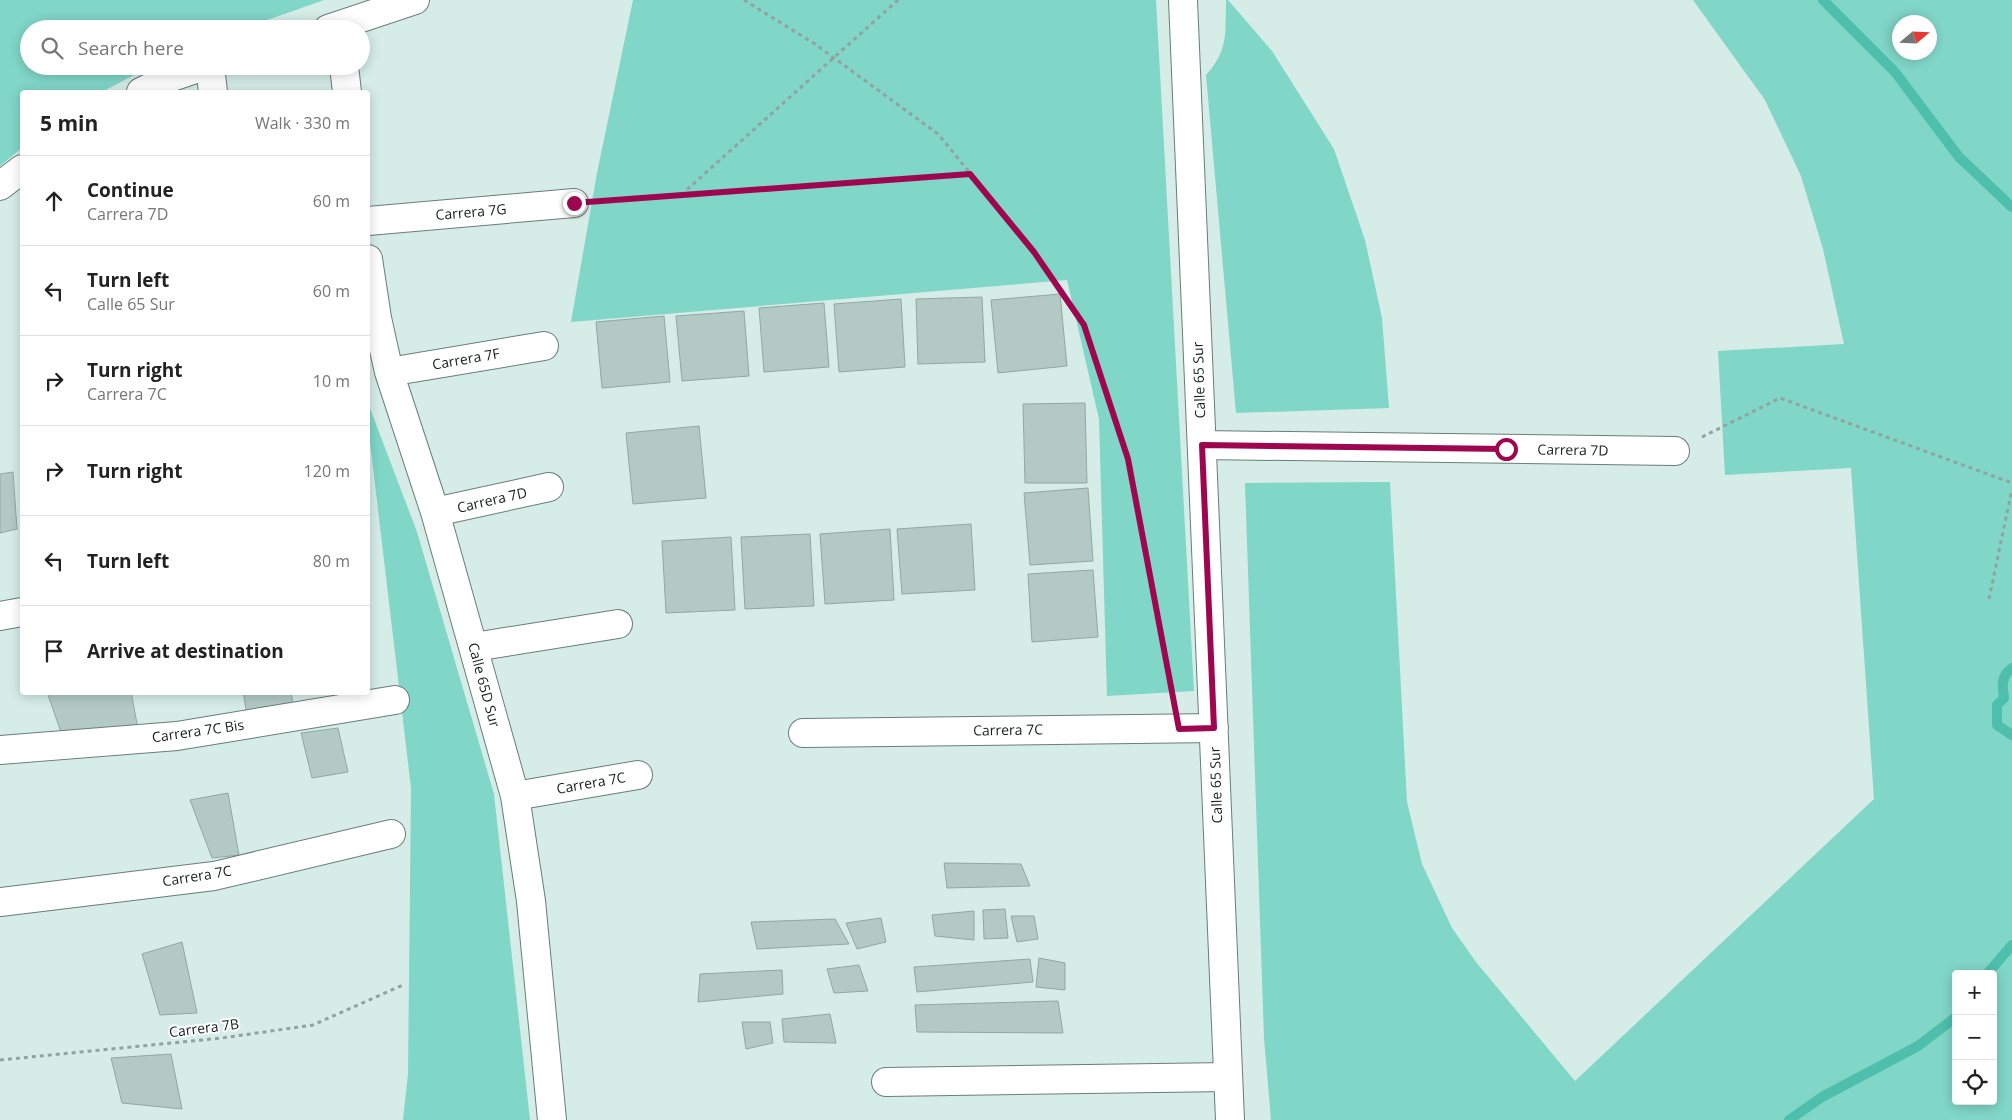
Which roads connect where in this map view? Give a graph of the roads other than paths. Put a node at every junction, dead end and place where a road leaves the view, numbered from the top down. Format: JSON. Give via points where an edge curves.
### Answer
{"nodes":[{"id":1,"x":415,"y":0,"type":"edge"},
{"id":2,"x":1183,"y":0,"type":"edge"},
{"id":3,"x":359,"y":20,"type":"edge"},
{"id":4,"x":178,"y":75,"type":"edge"},
{"id":5,"x":211,"y":75,"type":"edge"},
{"id":6,"x":345,"y":75,"type":"edge"},
{"id":7,"x":145,"y":90,"type":"edge"},
{"id":8,"x":213,"y":90,"type":"edge"},
{"id":9,"x":347,"y":90,"type":"edge"},
{"id":10,"x":20,"y":171,"type":"edge"},
{"id":11,"x":0,"y":186,"type":"edge"},
{"id":12,"x":574,"y":203,"type":"road end"},
{"id":13,"x":370,"y":221,"type":"edge"},
{"id":14,"x":370,"y":272,"type":"edge"},
{"id":15,"x":544,"y":346,"type":"dead end"},
{"id":16,"x":389,"y":372,"type":"junction"},
{"id":17,"x":1202,"y":445,"type":"junction"},
{"id":18,"x":1675,"y":451,"type":"road end"},
{"id":19,"x":550,"y":487,"type":"dead end"},
{"id":20,"x":435,"y":512,"type":"junction"},
{"id":21,"x":20,"y":612,"type":"edge"},
{"id":22,"x":0,"y":616,"type":"edge"},
{"id":23,"x":618,"y":624,"type":"dead end"},
{"id":24,"x":474,"y":647,"type":"junction"},
{"id":25,"x":395,"y":700,"type":"dead end"},
{"id":26,"x":1214,"y":728,"type":"junction"},
{"id":27,"x":803,"y":733,"type":"dead end"},
{"id":28,"x":0,"y":750,"type":"edge"},
{"id":29,"x":638,"y":775,"type":"dead end"},
{"id":30,"x":515,"y":796,"type":"junction"},
{"id":31,"x":391,"y":834,"type":"dead end"},
{"id":32,"x":0,"y":902,"type":"edge"},
{"id":33,"x":1228,"y":1077,"type":"junction"},
{"id":34,"x":886,"y":1082,"type":"dead end"},
{"id":35,"x":552,"y":1120,"type":"edge"},
{"id":36,"x":1230,"y":1120,"type":"edge"}],
"edges":[{"from":1,"to":3,"type":"street"},
{"from":2,"to":17,"type":"street","name":"Calle 65 Sur"},
{"from":4,"to":7,"type":"street"},
{"from":5,"to":8,"type":"street"},
{"from":6,"to":9,"type":"street"},
{"from":10,"to":11,"type":"street"},
{"from":12,"to":13,"type":"street","name":"Carrera 7G"},
{"from":14,"to":16,"type":"street","name":"Calle 65D Sur"},
{"from":15,"to":16,"type":"street","name":"Carrera 7F"},
{"from":16,"to":20,"type":"street","name":"Calle 65D Sur"},
{"from":17,"to":18,"type":"street","name":"Carrera 7D"},
{"from":17,"to":26,"type":"street","name":"Calle 65 Sur"},
{"from":19,"to":20,"type":"street","name":"Carrera 7D"},
{"from":20,"to":24,"type":"street","name":"Calle 65D Sur"},
{"from":21,"to":22,"type":"street"},
{"from":23,"to":24,"type":"street"},
{"from":24,"to":30,"type":"street","name":"Calle 65D Sur"},
{"from":25,"to":28,"type":"street","name":"Carrera 7C Bis","via":[[177,736]]},
{"from":26,"to":27,"type":"street","name":"Carrera 7C"},
{"from":26,"to":33,"type":"street","name":"Calle 65 Sur"},
{"from":29,"to":30,"type":"street","name":"Carrera 7C"},
{"from":30,"to":35,"type":"street","name":"Calle 65D Sur","via":[[531,901]]},
{"from":31,"to":32,"type":"street","name":"Carrera 7C","via":[[214,876]]},
{"from":33,"to":34,"type":"street"},
{"from":33,"to":36,"type":"street","name":"Calle 65 Sur"}]}
